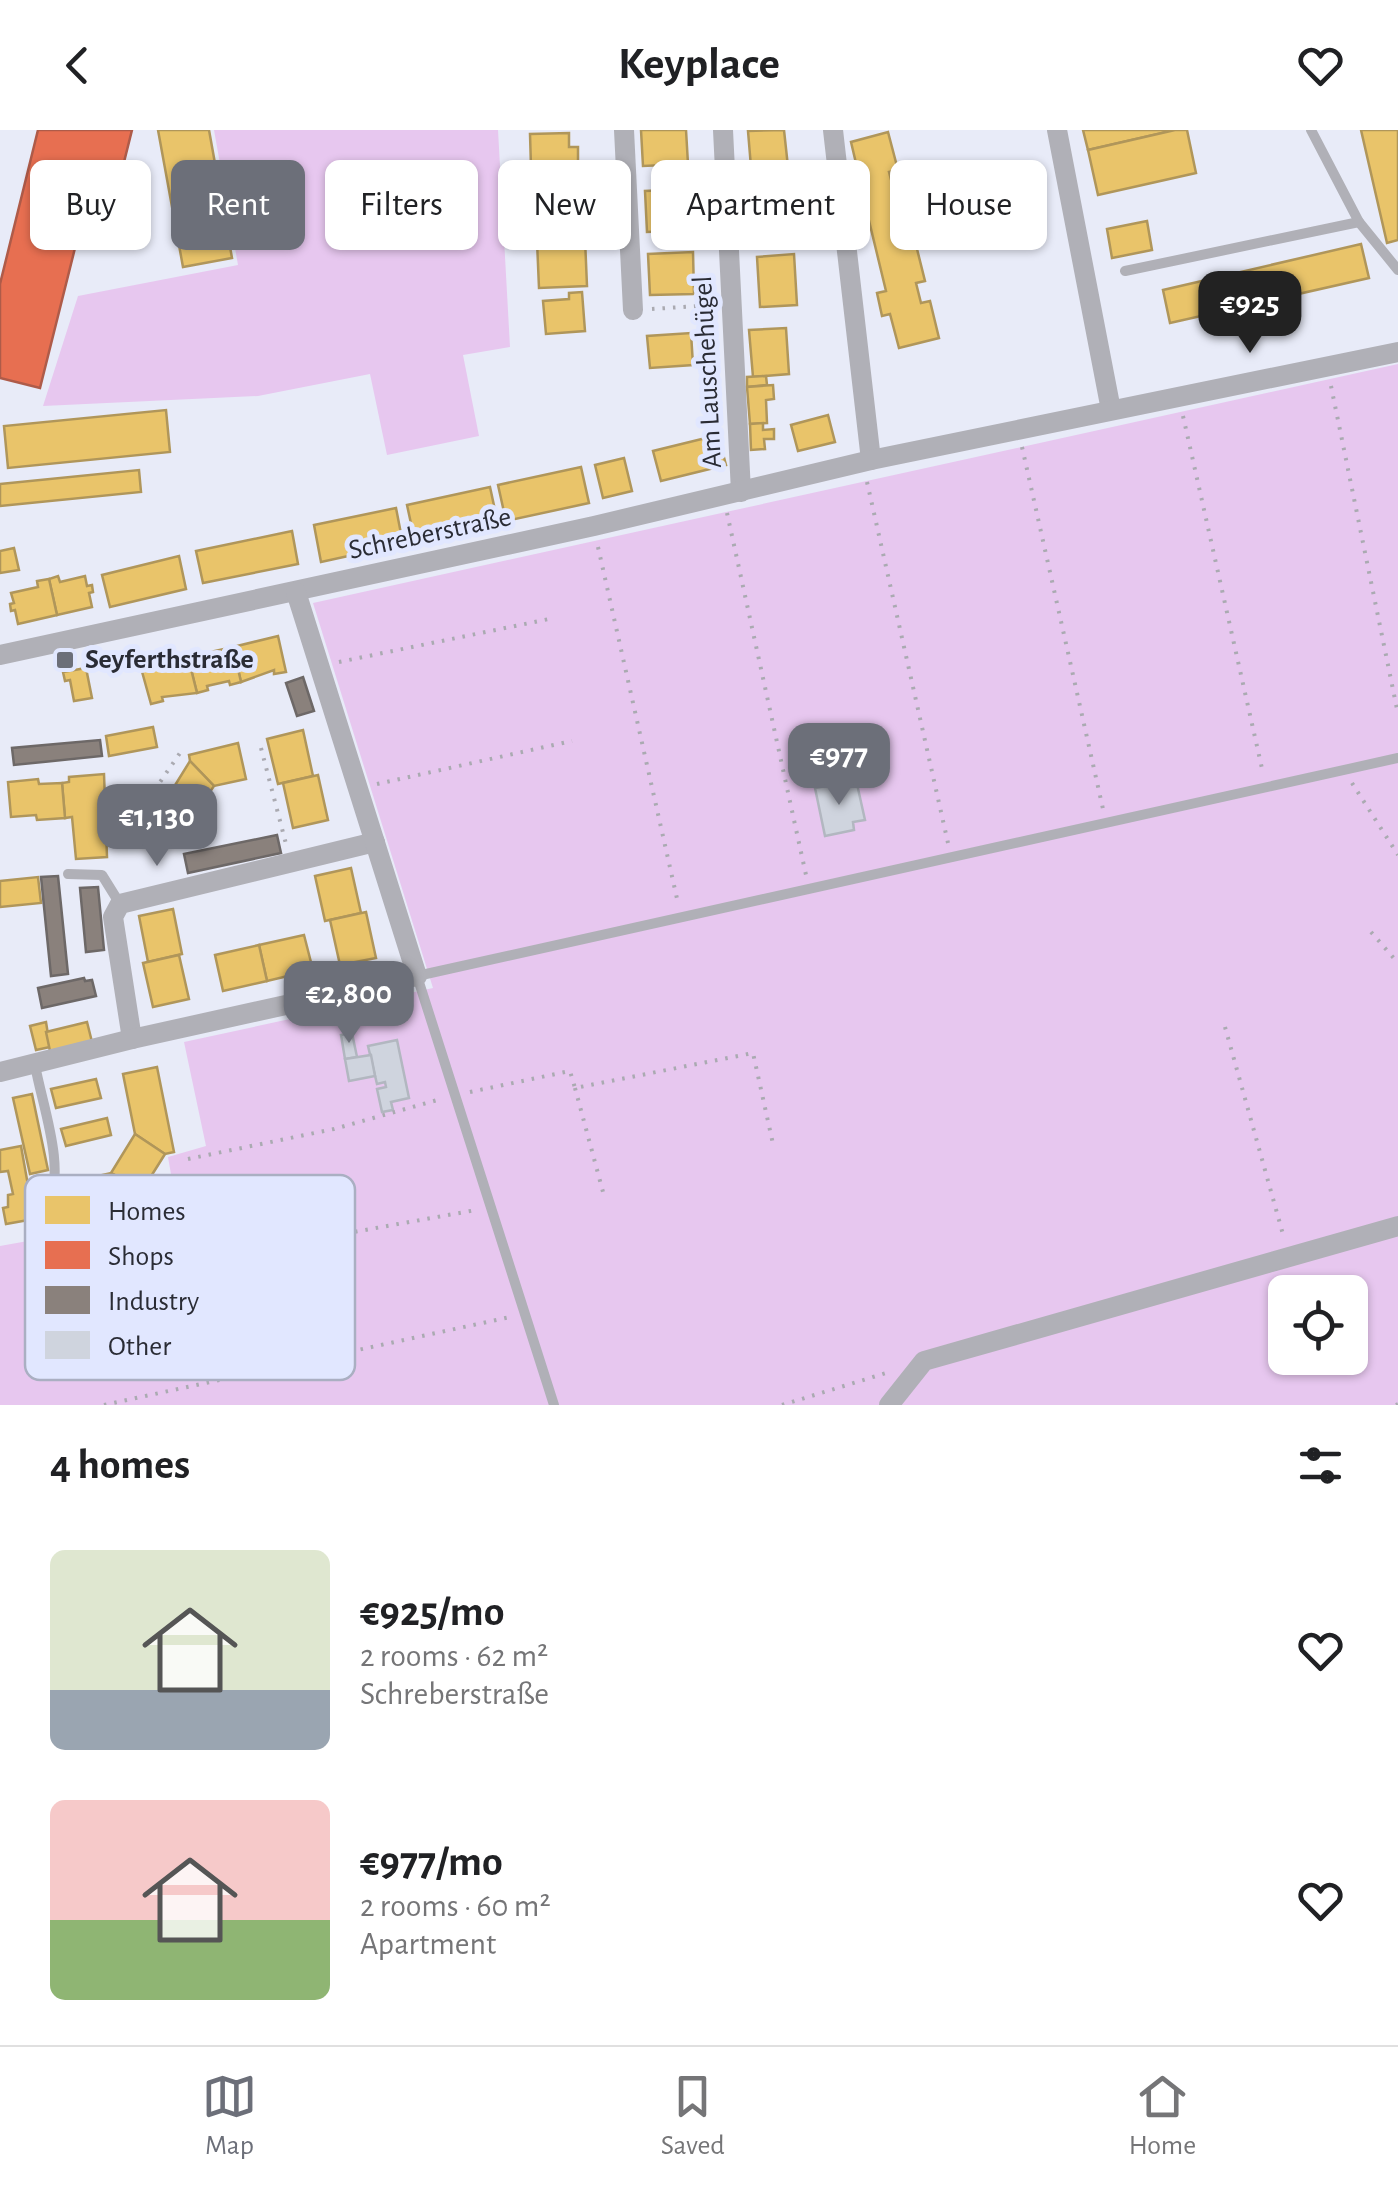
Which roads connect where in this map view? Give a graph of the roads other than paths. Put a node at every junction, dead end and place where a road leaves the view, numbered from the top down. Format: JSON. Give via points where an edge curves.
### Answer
{"nodes":[{"id":1,"x":624,"y":130,"type":"edge"},
{"id":2,"x":723,"y":130,"type":"edge"},
{"id":3,"x":833,"y":130,"type":"edge"},
{"id":4,"x":1056,"y":130,"type":"edge"},
{"id":5,"x":1312,"y":130,"type":"edge"},
{"id":6,"x":1359,"y":222,"type":"junction"},
{"id":7,"x":1398,"y":270,"type":"edge"},
{"id":8,"x":1125,"y":271,"type":"dead end"},
{"id":9,"x":633,"y":310,"type":"road end"},
{"id":10,"x":1398,"y":352,"type":"edge"},
{"id":11,"x":1112,"y":410,"type":"junction"},
{"id":12,"x":867,"y":461,"type":"junction"},
{"id":13,"x":733,"y":494,"type":"junction"},
{"id":14,"x":296,"y":592,"type":"junction"},
{"id":15,"x":0,"y":655,"type":"edge"},
{"id":16,"x":1398,"y":758,"type":"edge"},
{"id":17,"x":375,"y":842,"type":"junction"},
{"id":18,"x":68,"y":874,"type":"dead end"},
{"id":19,"x":120,"y":904,"type":"junction"},
{"id":20,"x":417,"y":976,"type":"junction"},
{"id":21,"x":132,"y":1039,"type":"junction"},
{"id":22,"x":35,"y":1065,"type":"junction"},
{"id":23,"x":0,"y":1072,"type":"edge"},
{"id":24,"x":56,"y":1175,"type":"edge"},
{"id":25,"x":1398,"y":1226,"type":"edge"},
{"id":26,"x":554,"y":1405,"type":"edge"},
{"id":27,"x":889,"y":1405,"type":"edge"}],
"edges":[{"from":1,"to":9,"type":"street"},
{"from":2,"to":13,"type":"street","name":"Am Lauschehügel"},
{"from":3,"to":12,"type":"street"},
{"from":4,"to":11,"type":"street"},
{"from":5,"to":6,"type":"lane"},
{"from":6,"to":7,"type":"lane"},
{"from":6,"to":8,"type":"lane"},
{"from":10,"to":11,"type":"street","name":"Schreberstraße"},
{"from":11,"to":12,"type":"street","name":"Schreberstraße"},
{"from":12,"to":13,"type":"street","name":"Schreberstraße"},
{"from":13,"to":14,"type":"street","name":"Schreberstraße"},
{"from":14,"to":15,"type":"street","name":"Schreberstraße"},
{"from":14,"to":17,"type":"street"},
{"from":16,"to":20,"type":"lane"},
{"from":17,"to":19,"type":"street"},
{"from":17,"to":20,"type":"street"},
{"from":18,"to":19,"type":"lane","via":[[102,874]]},
{"from":19,"to":21,"type":"street","via":[[113,918]]},
{"from":20,"to":21,"type":"street"},
{"from":20,"to":26,"type":"lane"},
{"from":21,"to":22,"type":"street"},
{"from":22,"to":23,"type":"street"},
{"from":22,"to":24,"type":"lane"},
{"from":25,"to":27,"type":"street","via":[[924,1361]]}]}
